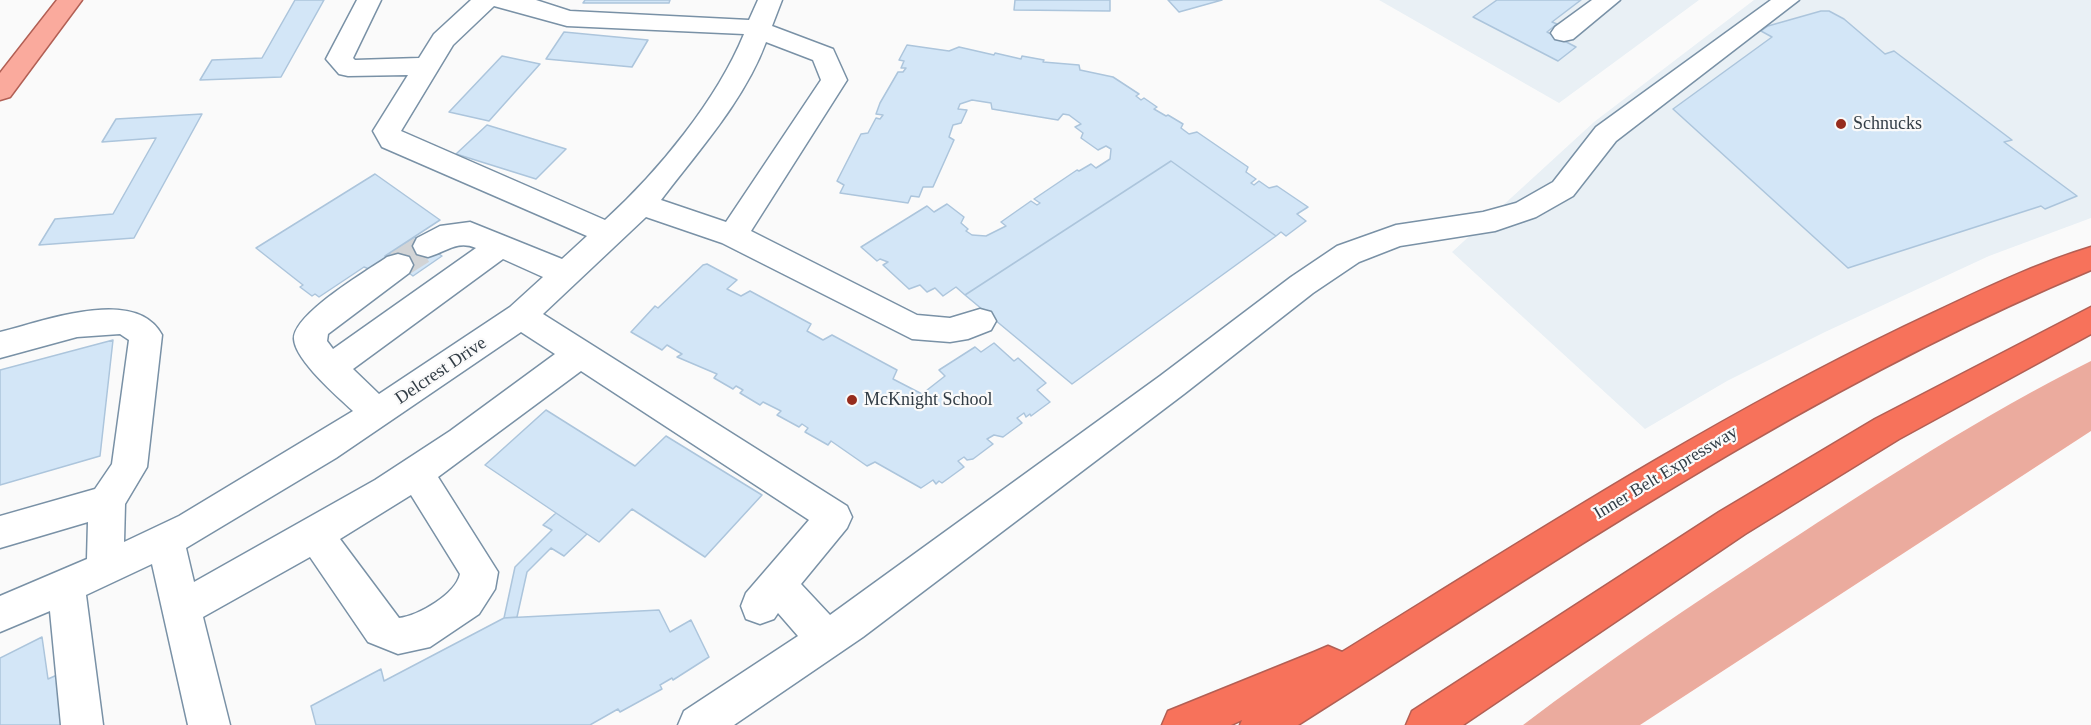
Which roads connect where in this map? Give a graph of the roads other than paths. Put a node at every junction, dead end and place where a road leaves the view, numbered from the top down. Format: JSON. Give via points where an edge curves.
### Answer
{"nodes":[{"id":1,"x":70,"y":0,"type":"edge"},
{"id":2,"x":369,"y":0,"type":"edge"},
{"id":3,"x":486,"y":0,"type":"edge"},
{"id":4,"x":502,"y":0,"type":"edge"},
{"id":5,"x":770,"y":0,"type":"edge"},
{"id":6,"x":1608,"y":0,"type":"edge"},
{"id":7,"x":1787,"y":0,"type":"edge"},
{"id":8,"x":759,"y":30,"type":"junction"},
{"id":9,"x":1564,"y":33,"type":"dead end"},
{"id":10,"x":425,"y":66,"type":"junction"},
{"id":11,"x":0,"y":91,"type":"edge"},
{"id":12,"x":641,"y":204,"type":"junction"},
{"id":13,"x":610,"y":234,"type":"junction"},
{"id":14,"x":732,"y":235,"type":"junction"},
{"id":15,"x":428,"y":246,"type":"tunnel mouth"},
{"id":16,"x":500,"y":246,"type":"junction"},
{"id":17,"x":2091,"y":258,"type":"edge"},
{"id":18,"x":398,"y":265,"type":"tunnel mouth"},
{"id":19,"x":567,"y":274,"type":"junction"},
{"id":20,"x":521,"y":316,"type":"junction"},
{"id":21,"x":2091,"y":319,"type":"edge"},
{"id":22,"x":980,"y":321,"type":"dead end"},
{"id":23,"x":0,"y":345,"type":"edge"},
{"id":24,"x":581,"y":353,"type":"junction"},
{"id":25,"x":332,"y":367,"type":"junction"},
{"id":26,"x":377,"y":413,"type":"junction"},
{"id":27,"x":416,"y":472,"type":"junction"},
{"id":28,"x":107,"y":501,"type":"junction"},
{"id":29,"x":0,"y":532,"type":"edge"},
{"id":30,"x":316,"y":535,"type":"junction"},
{"id":31,"x":165,"y":540,"type":"junction"},
{"id":32,"x":105,"y":569,"type":"junction"},
{"id":33,"x":66,"y":586,"type":"junction"},
{"id":34,"x":182,"y":608,"type":"junction"},
{"id":35,"x":0,"y":614,"type":"edge"},
{"id":36,"x":1413,"y":630,"type":"junction"},
{"id":37,"x":827,"y":639,"type":"junction"},
{"id":38,"x":82,"y":725,"type":"edge"},
{"id":39,"x":209,"y":725,"type":"edge"},
{"id":40,"x":699,"y":725,"type":"edge"},
{"id":41,"x":1183,"y":725,"type":"edge"},
{"id":42,"x":1261,"y":725,"type":"edge"},
{"id":43,"x":1426,"y":725,"type":"edge"}],
"edges":[{"from":1,"to":11,"type":"main road"},
{"from":2,"to":10,"type":"street","via":[[339,59],[348,68]]},
{"from":3,"to":10,"type":"street","via":[[443,40]]},
{"from":4,"to":8,"type":"street","via":[[567,18]]},
{"from":5,"to":8,"type":"street","name":"Delcrest Drive"},
{"from":6,"to":9,"type":"street"},
{"from":7,"to":37,"type":"street","via":[[1606,134],[1563,189],[1505,217],[1396,236],[1348,254]]},
{"from":8,"to":12,"type":"street","name":"Delcrest Drive","via":[[746,61],[716,110]]},
{"from":8,"to":14,"type":"street","via":[[824,55],[834,80]]},
{"from":10,"to":13,"type":"street","via":[[387,131],[392,140]]},
{"from":12,"to":13,"type":"street","name":"Delcrest Drive"},
{"from":12,"to":14,"type":"street"},
{"from":13,"to":19,"type":"street","name":"Delcrest Drive"},
{"from":14,"to":22,"type":"street","via":[[912,327],[950,330]]},
{"from":15,"to":16,"type":"street","via":[[452,234],[470,233]]},
{"from":16,"to":19,"type":"street"},
{"from":16,"to":25,"type":"street"},
{"from":17,"to":36,"type":"highway","name":"Inner Belt Expressway","via":[[1935,326],[1820,384],[1676,467]]},
{"from":18,"to":25,"type":"street","via":[[316,325],[310,335],[311,345]]},
{"from":19,"to":20,"type":"street","name":"Delcrest Drive"},
{"from":20,"to":24,"type":"street"},
{"from":20,"to":26,"type":"street","name":"Delcrest Drive"},
{"from":21,"to":43,"type":"highway","via":[[1887,429],[1732,523]]},
{"from":23,"to":28,"type":"street","via":[[87,324],[126,321],[146,334],[129,467]]},
{"from":24,"to":27,"type":"street"},
{"from":24,"to":37,"type":"street","via":[[834,517],[769,596]]},
{"from":25,"to":26,"type":"street"},
{"from":26,"to":31,"type":"street","name":"Delcrest Drive"},
{"from":27,"to":30,"type":"street"},
{"from":27,"to":30,"type":"street","via":[[479,572],[476,590],[465,602],[416,634],[398,636],[382,629]]},
{"from":28,"to":29,"type":"street"},
{"from":28,"to":32,"type":"street"},
{"from":30,"to":34,"type":"street"},
{"from":31,"to":32,"type":"street","name":"Delcrest Drive"},
{"from":31,"to":34,"type":"street"},
{"from":32,"to":33,"type":"street","name":"Delcrest Drive"},
{"from":33,"to":35,"type":"street","name":"Delcrest Drive"},
{"from":33,"to":38,"type":"street"},
{"from":34,"to":39,"type":"street"},
{"from":36,"to":41,"type":"highway"},
{"from":36,"to":42,"type":"highway","name":"Inner Belt Expressway"},
{"from":37,"to":40,"type":"street"}]}
